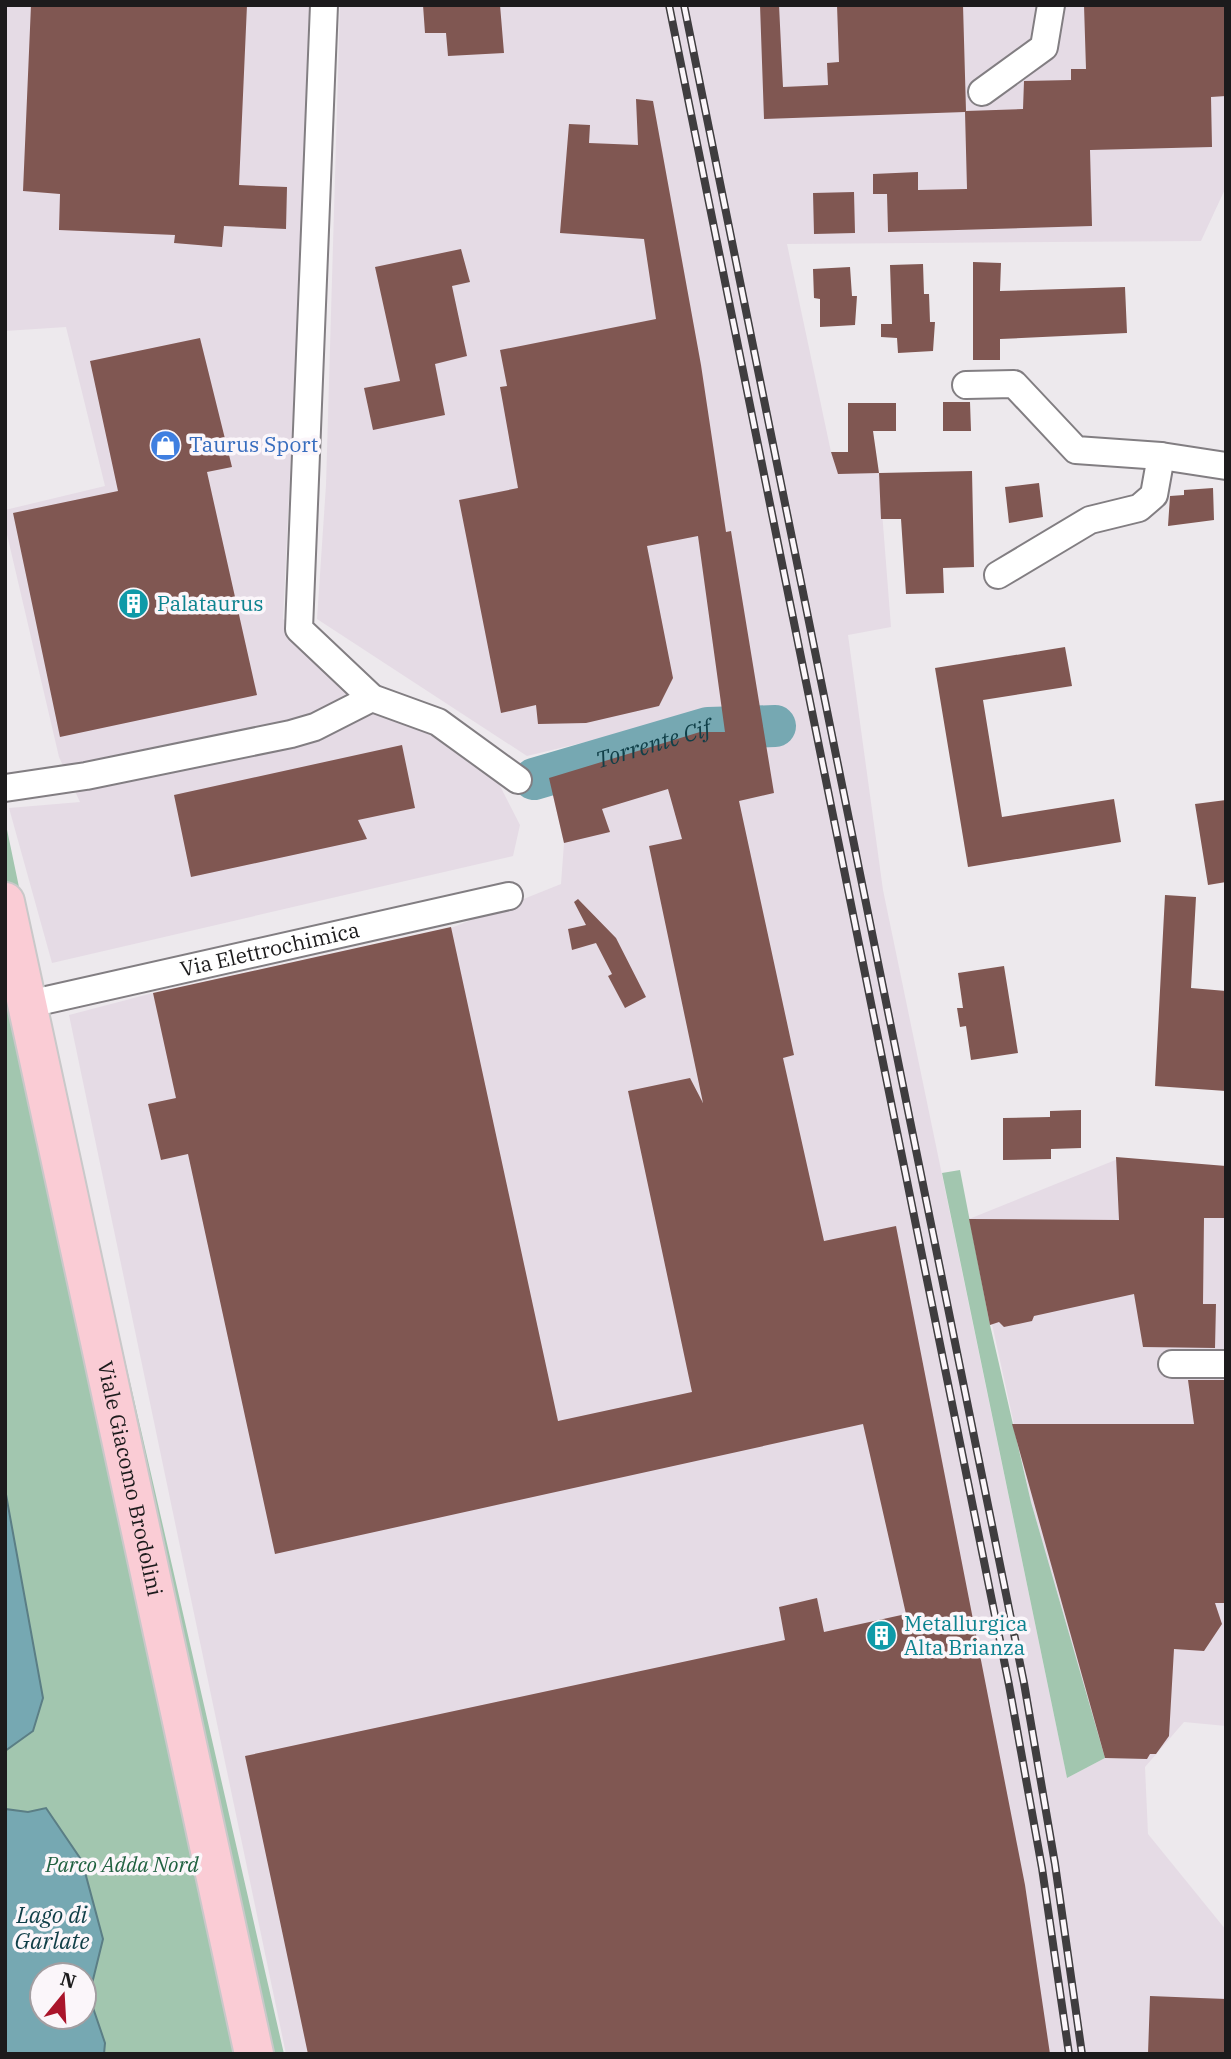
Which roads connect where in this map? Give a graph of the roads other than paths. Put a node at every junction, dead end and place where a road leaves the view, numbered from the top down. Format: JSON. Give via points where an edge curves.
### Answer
{"nodes":[{"id":1,"x":324,"y":5,"type":"edge"},
{"id":2,"x":1051,"y":5,"type":"edge"},
{"id":3,"x":982,"y":92,"type":"dead end"},
{"id":4,"x":966,"y":385,"type":"dead end"},
{"id":5,"x":1161,"y":456,"type":"junction"},
{"id":6,"x":1226,"y":466,"type":"edge"},
{"id":7,"x":999,"y":575,"type":"dead end"},
{"id":8,"x":372,"y":698,"type":"junction"},
{"id":9,"x":518,"y":780,"type":"dead end"},
{"id":10,"x":5,"y":788,"type":"edge"},
{"id":11,"x":509,"y":896,"type":"dead end"},
{"id":12,"x":5,"y":902,"type":"edge"},
{"id":13,"x":29,"y":1004,"type":"junction"},
{"id":14,"x":1172,"y":1364,"type":"dead end"},
{"id":15,"x":1226,"y":1364,"type":"edge"},
{"id":16,"x":254,"y":2054,"type":"edge"}],
"edges":[{"from":1,"to":8,"type":"street","via":[[299,629]]},
{"from":2,"to":3,"type":"street","via":[[1044,47]]},
{"from":4,"to":5,"type":"street","via":[[1014,384],[1076,450]]},
{"from":5,"to":6,"type":"street"},
{"from":5,"to":7,"type":"street","via":[[1154,495],[1139,508],[1090,520]]},
{"from":8,"to":9,"type":"street","via":[[438,722]]},
{"from":8,"to":10,"type":"street","via":[[315,727],[290,734]]},
{"from":11,"to":13,"type":"street","name":"Via Elettrochimica"},
{"from":12,"to":13,"type":"main road","name":"Viale Giacomo Brodolini"},
{"from":13,"to":16,"type":"main road","name":"Viale Giacomo Brodolini"},
{"from":14,"to":15,"type":"street"}]}
